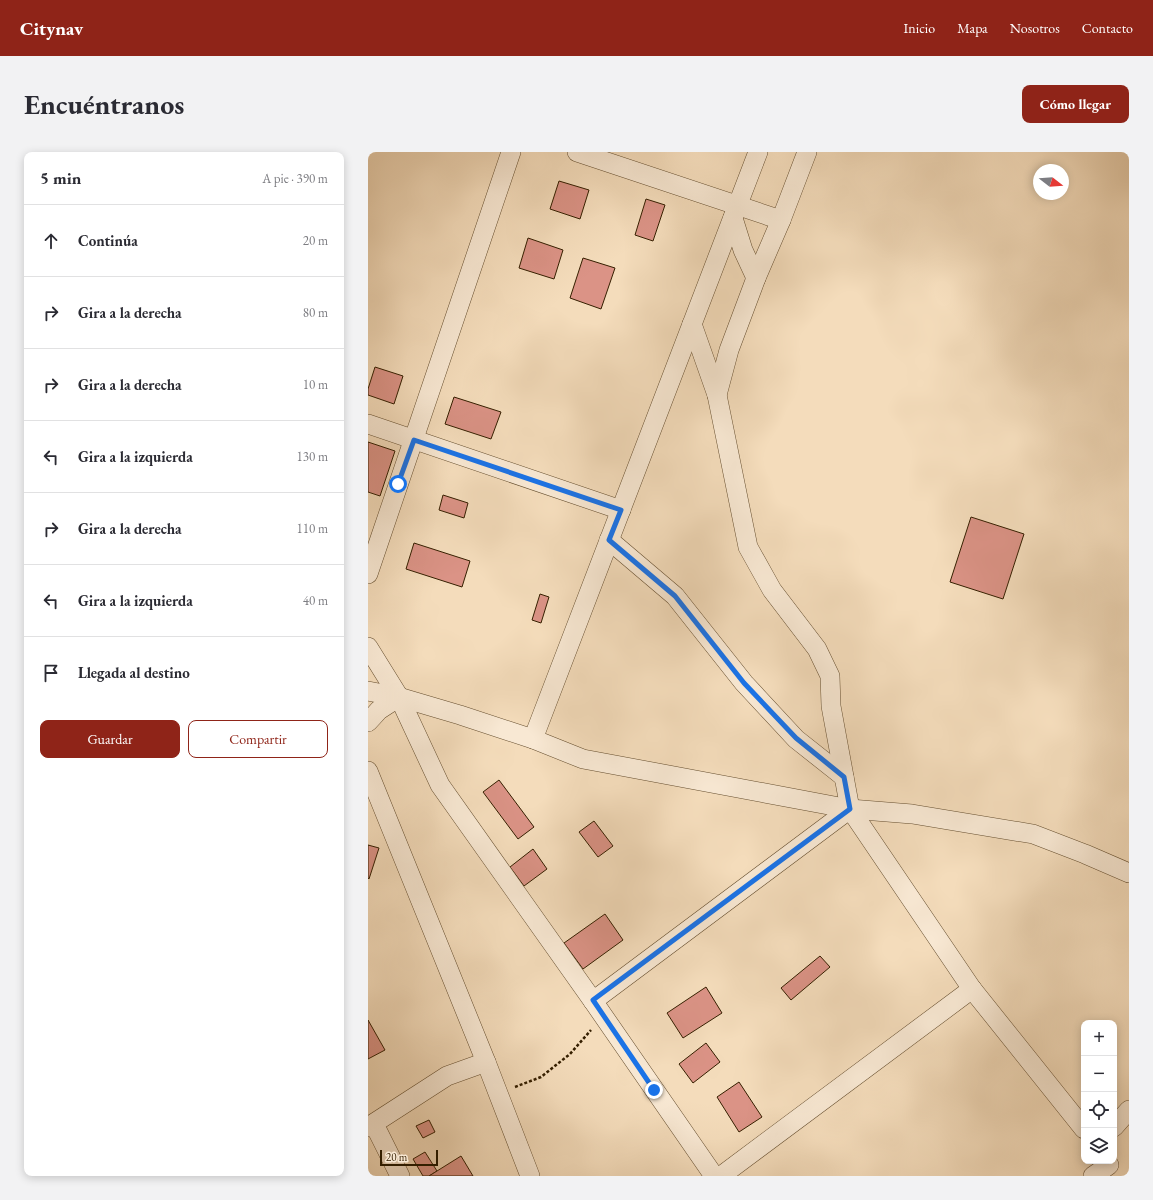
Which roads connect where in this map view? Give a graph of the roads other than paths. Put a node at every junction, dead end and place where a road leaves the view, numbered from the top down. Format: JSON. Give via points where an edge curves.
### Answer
{"nodes":[{"id":1,"x":511,"y":152,"type":"edge"},
{"id":2,"x":577,"y":152,"type":"edge"},
{"id":3,"x":758,"y":152,"type":"edge"},
{"id":4,"x":807,"y":152,"type":"edge"},
{"id":5,"x":735,"y":212,"type":"junction"},
{"id":6,"x":781,"y":220,"type":"junction"},
{"id":7,"x":756,"y":278,"type":"junction"},
{"id":8,"x":692,"y":324,"type":"junction"},
{"id":9,"x":717,"y":395,"type":"junction"},
{"id":10,"x":368,"y":424,"type":"edge"},
{"id":11,"x":414,"y":440,"type":"junction"},
{"id":12,"x":621,"y":510,"type":"junction"},
{"id":13,"x":609,"y":540,"type":"junction"},
{"id":14,"x":368,"y":574,"type":"edge"},
{"id":15,"x":368,"y":647,"type":"edge"},
{"id":16,"x":368,"y":691,"type":"edge"},
{"id":17,"x":399,"y":697,"type":"junction"},
{"id":18,"x":368,"y":722,"type":"edge"},
{"id":19,"x":533,"y":739,"type":"junction"},
{"id":20,"x":368,"y":771,"type":"edge"},
{"id":21,"x":844,"y":777,"type":"junction"},
{"id":22,"x":372,"y":790,"type":"edge"},
{"id":23,"x":850,"y":809,"type":"junction"},
{"id":24,"x":1128,"y":869,"type":"edge"},
{"id":25,"x":972,"y":989,"type":"junction"},
{"id":26,"x":598,"y":1008,"type":"junction"},
{"id":27,"x":486,"y":1062,"type":"junction"},
{"id":28,"x":1129,"y":1110,"type":"edge"},
{"id":29,"x":1117,"y":1124,"type":"edge"},
{"id":30,"x":371,"y":1125,"type":"edge"},
{"id":31,"x":1083,"y":1128,"type":"edge"},
{"id":32,"x":1111,"y":1167,"type":"edge"},
{"id":33,"x":400,"y":1176,"type":"edge"},
{"id":34,"x":530,"y":1176,"type":"edge"},
{"id":35,"x":714,"y":1176,"type":"edge"},
{"id":36,"x":721,"y":1176,"type":"edge"},
{"id":37,"x":1093,"y":1176,"type":"edge"}],
"edges":[{"from":1,"to":11,"type":"street"},
{"from":2,"to":5,"type":"street"},
{"from":3,"to":5,"type":"street"},
{"from":4,"to":6,"type":"street"},
{"from":5,"to":6,"type":"street"},
{"from":5,"to":7,"type":"street","via":[[743,250]]},
{"from":5,"to":8,"type":"street"},
{"from":6,"to":7,"type":"street"},
{"from":7,"to":9,"type":"street","via":[[729,350]]},
{"from":8,"to":9,"type":"street"},
{"from":8,"to":12,"type":"street"},
{"from":9,"to":21,"type":"street","via":[[748,547],[772,590],[817,649],[830,676],[831,706]]},
{"from":10,"to":11,"type":"street"},
{"from":11,"to":12,"type":"street"},
{"from":11,"to":14,"type":"street"},
{"from":12,"to":13,"type":"street"},
{"from":13,"to":19,"type":"street"},
{"from":13,"to":21,"type":"street","via":[[675,596],[744,683],[796,738]]},
{"from":15,"to":17,"type":"street"},
{"from":16,"to":17,"type":"street"},
{"from":17,"to":18,"type":"street","via":[[379,710]]},
{"from":17,"to":19,"type":"street"},
{"from":17,"to":26,"type":"street","via":[[440,785]]},
{"from":19,"to":23,"type":"street","via":[[583,759]]},
{"from":20,"to":22,"type":"street"},
{"from":21,"to":23,"type":"street"},
{"from":22,"to":27,"type":"street"},
{"from":23,"to":24,"type":"street","via":[[912,814],[1033,834]]},
{"from":23,"to":25,"type":"street"},
{"from":23,"to":26,"type":"street"},
{"from":25,"to":31,"type":"street"},
{"from":25,"to":36,"type":"street"},
{"from":26,"to":35,"type":"street"},
{"from":27,"to":30,"type":"street","via":[[447,1076]]},
{"from":27,"to":34,"type":"street"},
{"from":28,"to":29,"type":"street"},
{"from":30,"to":33,"type":"street"},
{"from":32,"to":37,"type":"street"}]}
